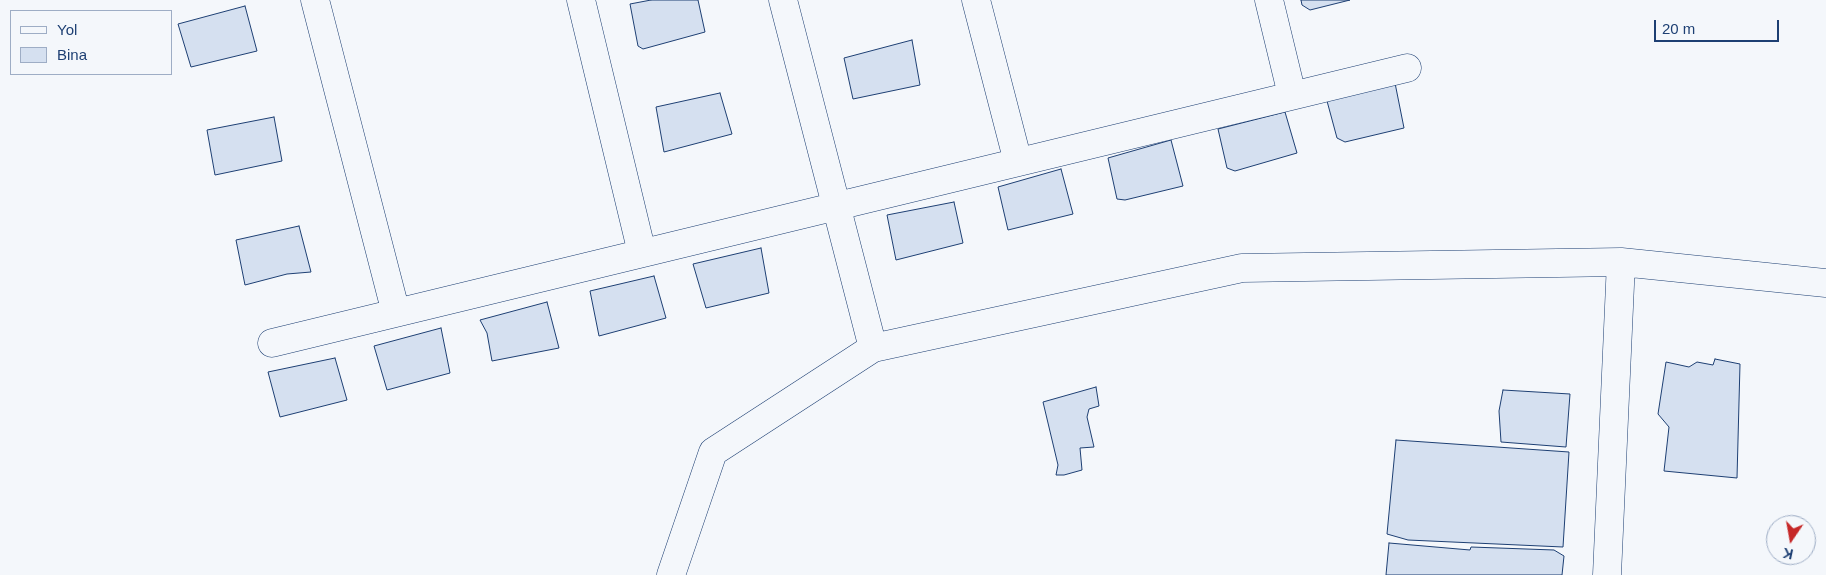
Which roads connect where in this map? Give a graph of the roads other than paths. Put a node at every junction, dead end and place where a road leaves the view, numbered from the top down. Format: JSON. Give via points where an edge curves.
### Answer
{"nodes":[{"id":1,"x":315,"y":0,"type":"edge"},
{"id":2,"x":581,"y":0,"type":"edge"},
{"id":3,"x":783,"y":0,"type":"edge"},
{"id":4,"x":976,"y":0,"type":"edge"},
{"id":5,"x":1268,"y":0,"type":"edge"},
{"id":6,"x":1407,"y":68,"type":"dead end"},
{"id":7,"x":1292,"y":95,"type":"junction"},
{"id":8,"x":1018,"y":162,"type":"junction"},
{"id":9,"x":836,"y":206,"type":"junction"},
{"id":10,"x":642,"y":253,"type":"junction"},
{"id":11,"x":1621,"y":262,"type":"junction"},
{"id":12,"x":1826,"y":283,"type":"edge"},
{"id":13,"x":396,"y":313,"type":"junction"},
{"id":14,"x":272,"y":343,"type":"dead end"},
{"id":15,"x":872,"y":348,"type":"junction"},
{"id":16,"x":671,"y":575,"type":"edge"},
{"id":17,"x":1607,"y":575,"type":"edge"}],
"edges":[{"from":1,"to":13,"type":"street"},
{"from":2,"to":10,"type":"street"},
{"from":3,"to":9,"type":"street"},
{"from":4,"to":8,"type":"street"},
{"from":5,"to":7,"type":"street"},
{"from":6,"to":7,"type":"street"},
{"from":7,"to":8,"type":"street"},
{"from":8,"to":9,"type":"street"},
{"from":9,"to":10,"type":"street"},
{"from":9,"to":15,"type":"street"},
{"from":10,"to":13,"type":"street"},
{"from":11,"to":12,"type":"street"},
{"from":11,"to":15,"type":"street","via":[[1242,268]]},
{"from":11,"to":17,"type":"street"},
{"from":13,"to":14,"type":"street"},
{"from":15,"to":16,"type":"street","via":[[713,452]]}]}
